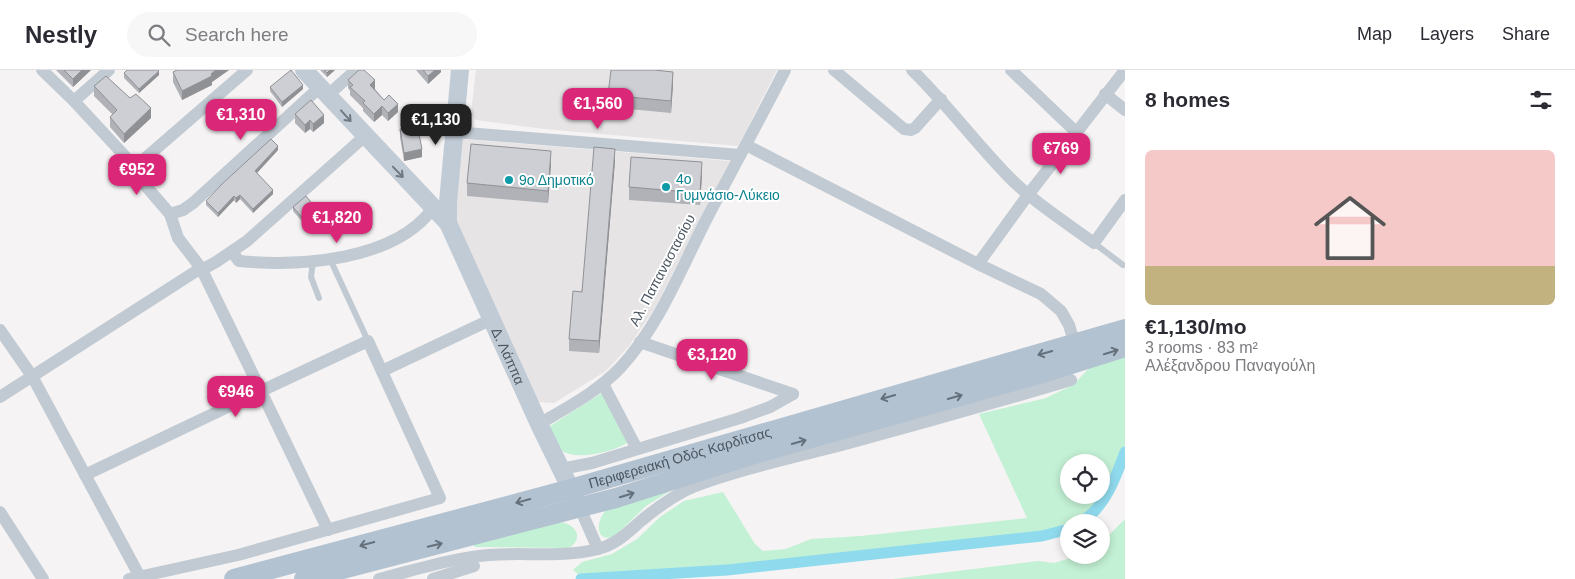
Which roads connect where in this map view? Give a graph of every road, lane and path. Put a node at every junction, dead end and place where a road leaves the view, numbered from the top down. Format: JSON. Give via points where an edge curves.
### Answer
{"nodes":[{"id":1,"x":42,"y":70,"type":"edge"},
{"id":2,"x":109,"y":70,"type":"edge"},
{"id":3,"x":247,"y":70,"type":"edge"},
{"id":4,"x":304,"y":70,"type":"edge"},
{"id":5,"x":356,"y":70,"type":"edge"},
{"id":6,"x":460,"y":70,"type":"edge"},
{"id":7,"x":785,"y":70,"type":"edge"},
{"id":8,"x":834,"y":70,"type":"edge"},
{"id":9,"x":912,"y":70,"type":"edge"},
{"id":10,"x":1011,"y":70,"type":"edge"},
{"id":11,"x":1125,"y":70,"type":"edge"},
{"id":12,"x":324,"y":91,"type":"junction"},
{"id":13,"x":1105,"y":94,"type":"junction"},
{"id":14,"x":941,"y":99,"type":"junction"},
{"id":15,"x":74,"y":101,"type":"junction"},
{"id":16,"x":1125,"y":110,"type":"edge"},
{"id":17,"x":454,"y":132,"type":"junction"},
{"id":18,"x":1077,"y":132,"type":"junction"},
{"id":19,"x":365,"y":136,"type":"junction"},
{"id":20,"x":743,"y":150,"type":"junction"},
{"id":21,"x":135,"y":167,"type":"junction"},
{"id":22,"x":1028,"y":195,"type":"junction"},
{"id":23,"x":1125,"y":200,"type":"edge"},
{"id":24,"x":433,"y":208,"type":"junction"},
{"id":25,"x":170,"y":214,"type":"junction"},
{"id":26,"x":448,"y":223,"type":"junction"},
{"id":27,"x":1094,"y":243,"type":"junction"},
{"id":28,"x":232,"y":252,"type":"junction"},
{"id":29,"x":330,"y":259,"type":"junction"},
{"id":30,"x":313,"y":261,"type":"junction"},
{"id":31,"x":978,"y":264,"type":"junction"},
{"id":32,"x":1123,"y":265,"type":"dead end"},
{"id":33,"x":201,"y":268,"type":"junction"},
{"id":34,"x":319,"y":298,"type":"dead end"},
{"id":35,"x":492,"y":320,"type":"junction"},
{"id":36,"x":0,"y":330,"type":"edge"},
{"id":37,"x":1125,"y":330,"type":"edge"},
{"id":38,"x":368,"y":341,"type":"junction"},
{"id":39,"x":640,"y":342,"type":"junction"},
{"id":40,"x":1074,"y":345,"type":"junction"},
{"id":41,"x":1125,"y":347,"type":"edge"},
{"id":42,"x":382,"y":371,"type":"junction"},
{"id":43,"x":32,"y":376,"type":"junction"},
{"id":44,"x":1071,"y":380,"type":"dead end"},
{"id":45,"x":603,"y":384,"type":"junction"},
{"id":46,"x":261,"y":391,"type":"junction"},
{"id":47,"x":0,"y":397,"type":"edge"},
{"id":48,"x":539,"y":424,"type":"junction"},
{"id":49,"x":637,"y":449,"type":"junction"},
{"id":50,"x":561,"y":469,"type":"junction"},
{"id":51,"x":85,"y":474,"type":"junction"},
{"id":52,"x":570,"y":489,"type":"junction"},
{"id":53,"x":580,"y":508,"type":"junction"},
{"id":54,"x":0,"y":512,"type":"edge"},
{"id":55,"x":328,"y":530,"type":"junction"},
{"id":56,"x":598,"y":549,"type":"junction"},
{"id":57,"x":473,"y":562,"type":"junction"},
{"id":58,"x":134,"y":578,"type":"edge"},
{"id":59,"x":43,"y":579,"type":"edge"},
{"id":60,"x":234,"y":579,"type":"edge"},
{"id":61,"x":304,"y":579,"type":"edge"},
{"id":62,"x":378,"y":579,"type":"edge"},
{"id":63,"x":433,"y":579,"type":"edge"},
{"id":64,"x":475,"y":579,"type":"edge"}],
"edges":[{"from":1,"to":15,"type":"street"},
{"from":2,"to":15,"type":"street"},
{"from":3,"to":21,"type":"street"},
{"from":4,"to":12,"type":"street"},
{"from":5,"to":12,"type":"street"},
{"from":6,"to":17,"type":"street"},
{"from":7,"to":20,"type":"street","name":"Αλ. Παπαναστασίου"},
{"from":8,"to":14,"type":"street","via":[[904,129],[915,128]]},
{"from":9,"to":14,"type":"street"},
{"from":10,"to":18,"type":"street"},
{"from":11,"to":13,"type":"street"},
{"from":12,"to":19,"type":"street","one_way":true},
{"from":12,"to":25,"type":"street","via":[[188,206]]},
{"from":13,"to":16,"type":"street"},
{"from":13,"to":18,"type":"street"},
{"from":14,"to":22,"type":"street"},
{"from":15,"to":21,"type":"street"},
{"from":17,"to":20,"type":"street"},
{"from":17,"to":26,"type":"street"},
{"from":18,"to":22,"type":"street"},
{"from":19,"to":24,"type":"street","one_way":true},
{"from":19,"to":28,"type":"street"},
{"from":20,"to":31,"type":"street"},
{"from":20,"to":39,"type":"street","name":"Αλ. Παπαναστασίου","via":[[663,306]]},
{"from":21,"to":25,"type":"street","via":[[139,178]]},
{"from":22,"to":27,"type":"street"},
{"from":22,"to":31,"type":"street"},
{"from":23,"to":27,"type":"street"},
{"from":24,"to":26,"type":"street"},
{"from":24,"to":29,"type":"street","via":[[417,226],[395,240]]},
{"from":25,"to":33,"type":"street","via":[[178,238]]},
{"from":26,"to":35,"type":"street","name":"Δ. Λάππα"},
{"from":27,"to":32,"type":"lane"},
{"from":28,"to":30,"type":"street","via":[[239,261]]},
{"from":28,"to":33,"type":"street"},
{"from":29,"to":30,"type":"street"},
{"from":29,"to":38,"type":"lane"},
{"from":30,"to":34,"type":"lane","via":[[311,276]]},
{"from":31,"to":40,"type":"street","via":[[1041,294],[1056,305],[1065,317]]},
{"from":33,"to":43,"type":"street"},
{"from":33,"to":46,"type":"street"},
{"from":35,"to":42,"type":"street"},
{"from":35,"to":48,"type":"street","name":"Δ. Λάππα"},
{"from":36,"to":43,"type":"street"},
{"from":37,"to":40,"type":"main road","name":"Περιφερειακή Οδός Καρδίτσας"},
{"from":38,"to":42,"type":"street"},
{"from":38,"to":46,"type":"street"},
{"from":39,"to":45,"type":"street","name":"Αλ. Παπαναστασίου"},
{"from":39,"to":49,"type":"street","via":[[793,394],[740,418]]},
{"from":40,"to":52,"type":"main road","name":"Περιφερειακή Οδός Καρδίτσας","one_way":true},
{"from":53,"to":41,"type":"main road","name":"Περιφερειακή Οδός Καρδίτσας","one_way":true},
{"from":42,"to":55,"type":"street","via":[[440,498]]},
{"from":43,"to":47,"type":"street"},
{"from":43,"to":51,"type":"street"},
{"from":44,"to":56,"type":"street","via":[[700,485],[672,497],[624,536]]},
{"from":45,"to":48,"type":"street","name":"Αλ. Παπαναστασίου"},
{"from":45,"to":49,"type":"street"},
{"from":46,"to":51,"type":"street"},
{"from":46,"to":55,"type":"street"},
{"from":48,"to":50,"type":"street","name":"Δ. Λάππα"},
{"from":49,"to":50,"type":"street"},
{"from":50,"to":52,"type":"street","name":"Δ. Λάππα"},
{"from":51,"to":58,"type":"street"},
{"from":52,"to":53,"type":"street","name":"Δ. Λάππα"},
{"from":52,"to":60,"type":"main road","name":"Περιφερειακή Οδός Καρδίτσας","one_way":true},
{"from":53,"to":56,"type":"street"},
{"from":61,"to":53,"type":"main road","name":"Περιφερειακή Οδός Καρδίτσας","one_way":true},
{"from":54,"to":59,"type":"street"},
{"from":55,"to":58,"type":"street","via":[[238,555]]},
{"from":56,"to":57,"type":"street","via":[[488,555]]},
{"from":57,"to":62,"type":"street","via":[[451,561]]},
{"from":57,"to":63,"type":"street"},
{"from":57,"to":64,"type":"street"}]}
